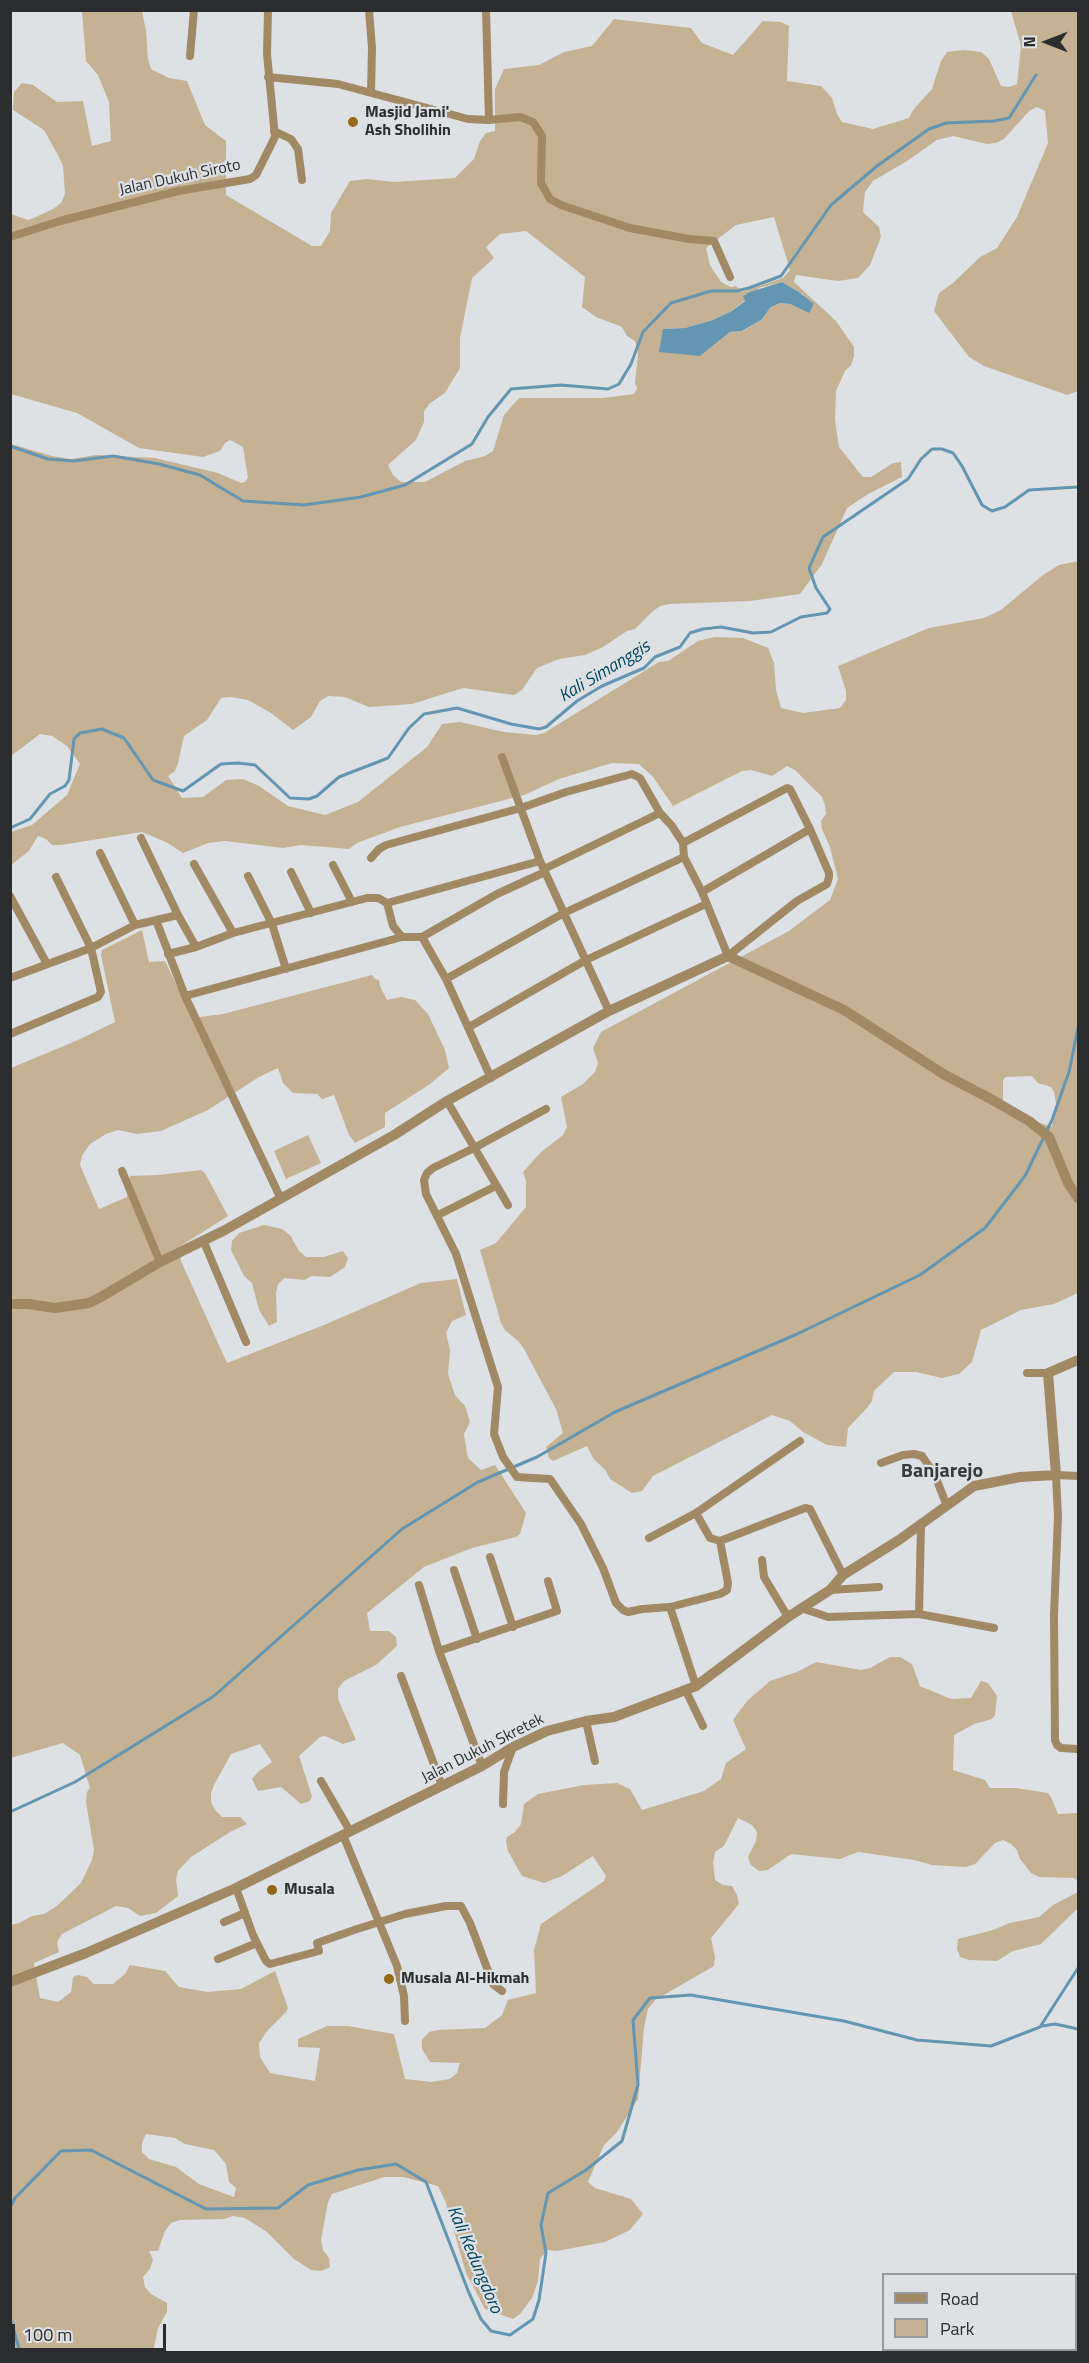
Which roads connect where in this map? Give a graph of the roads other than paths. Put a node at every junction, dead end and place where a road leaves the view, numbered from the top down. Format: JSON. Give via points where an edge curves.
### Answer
{"nodes":[{"id":1,"x":194,"y":10,"type":"edge"},
{"id":2,"x":268,"y":10,"type":"edge"},
{"id":3,"x":369,"y":10,"type":"edge"},
{"id":4,"x":486,"y":10,"type":"edge"},
{"id":5,"x":190,"y":56,"type":"dead end"},
{"id":6,"x":268,"y":77,"type":"junction"},
{"id":7,"x":371,"y":92,"type":"junction"},
{"id":8,"x":489,"y":120,"type":"junction"},
{"id":9,"x":274,"y":131,"type":"junction"},
{"id":10,"x":302,"y":180,"type":"dead end"},
{"id":11,"x":10,"y":237,"type":"edge"},
{"id":12,"x":730,"y":277,"type":"dead end"},
{"id":13,"x":502,"y":757,"type":"dead end"},
{"id":14,"x":521,"y":808,"type":"junction"},
{"id":15,"x":660,"y":813,"type":"junction"},
{"id":16,"x":810,"y":829,"type":"junction"},
{"id":17,"x":141,"y":838,"type":"dead end"},
{"id":18,"x":683,"y":843,"type":"junction"},
{"id":19,"x":100,"y":853,"type":"dead end"},
{"id":20,"x":684,"y":857,"type":"junction"},
{"id":21,"x":371,"y":858,"type":"dead end"},
{"id":22,"x":194,"y":864,"type":"dead end"},
{"id":23,"x":333,"y":866,"type":"dead end"},
{"id":24,"x":543,"y":867,"type":"junction"},
{"id":25,"x":291,"y":872,"type":"dead end"},
{"id":26,"x":248,"y":876,"type":"dead end"},
{"id":27,"x":57,"y":877,"type":"dead end"},
{"id":28,"x":702,"y":892,"type":"junction"},
{"id":29,"x":10,"y":896,"type":"edge"},
{"id":30,"x":352,"y":902,"type":"junction"},
{"id":31,"x":387,"y":903,"type":"junction"},
{"id":32,"x":706,"y":904,"type":"junction"},
{"id":33,"x":310,"y":913,"type":"junction"},
{"id":34,"x":564,"y":913,"type":"junction"},
{"id":35,"x":178,"y":915,"type":"junction"},
{"id":36,"x":156,"y":920,"type":"junction"},
{"id":37,"x":272,"y":924,"type":"junction"},
{"id":38,"x":135,"y":925,"type":"junction"},
{"id":39,"x":233,"y":933,"type":"junction"},
{"id":40,"x":402,"y":937,"type":"junction"},
{"id":41,"x":422,"y":937,"type":"junction"},
{"id":42,"x":196,"y":946,"type":"junction"},
{"id":43,"x":91,"y":948,"type":"junction"},
{"id":44,"x":168,"y":954,"type":"junction"},
{"id":45,"x":728,"y":956,"type":"junction"},
{"id":46,"x":586,"y":960,"type":"junction"},
{"id":47,"x":47,"y":964,"type":"junction"},
{"id":48,"x":286,"y":969,"type":"junction"},
{"id":49,"x":10,"y":978,"type":"edge"},
{"id":50,"x":446,"y":979,"type":"junction"},
{"id":51,"x":185,"y":996,"type":"junction"},
{"id":52,"x":609,"y":1011,"type":"junction"},
{"id":53,"x":469,"y":1027,"type":"junction"},
{"id":54,"x":10,"y":1034,"type":"edge"},
{"id":55,"x":491,"y":1078,"type":"junction"},
{"id":56,"x":447,"y":1101,"type":"junction"},
{"id":57,"x":546,"y":1108,"type":"dead end"},
{"id":58,"x":474,"y":1148,"type":"junction"},
{"id":59,"x":122,"y":1171,"type":"dead end"},
{"id":60,"x":496,"y":1186,"type":"junction"},
{"id":61,"x":1078,"y":1197,"type":"edge"},
{"id":62,"x":281,"y":1199,"type":"junction"},
{"id":63,"x":508,"y":1205,"type":"dead end"},
{"id":64,"x":438,"y":1215,"type":"junction"},
{"id":65,"x":203,"y":1240,"type":"junction"},
{"id":66,"x":160,"y":1262,"type":"junction"},
{"id":67,"x":10,"y":1304,"type":"edge"},
{"id":68,"x":246,"y":1342,"type":"dead end"},
{"id":69,"x":1078,"y":1360,"type":"edge"},
{"id":70,"x":1027,"y":1373,"type":"dead end"},
{"id":71,"x":1048,"y":1373,"type":"junction"},
{"id":72,"x":800,"y":1441,"type":"dead end"},
{"id":73,"x":881,"y":1463,"type":"dead end"},
{"id":74,"x":1056,"y":1475,"type":"junction"},
{"id":75,"x":1078,"y":1476,"type":"edge"},
{"id":76,"x":947,"y":1506,"type":"junction"},
{"id":77,"x":696,"y":1513,"type":"junction"},
{"id":78,"x":921,"y":1525,"type":"junction"},
{"id":79,"x":649,"y":1538,"type":"dead end"},
{"id":80,"x":720,"y":1541,"type":"junction"},
{"id":81,"x":490,"y":1557,"type":"dead end"},
{"id":82,"x":762,"y":1560,"type":"dead end"},
{"id":83,"x":454,"y":1570,"type":"dead end"},
{"id":84,"x":843,"y":1575,"type":"junction"},
{"id":85,"x":548,"y":1581,"type":"dead end"},
{"id":86,"x":419,"y":1585,"type":"dead end"},
{"id":87,"x":879,"y":1587,"type":"dead end"},
{"id":88,"x":830,"y":1590,"type":"junction"},
{"id":89,"x":670,"y":1607,"type":"junction"},
{"id":90,"x":801,"y":1608,"type":"junction"},
{"id":91,"x":919,"y":1614,"type":"junction"},
{"id":92,"x":788,"y":1617,"type":"junction"},
{"id":93,"x":513,"y":1627,"type":"junction"},
{"id":94,"x":994,"y":1628,"type":"dead end"},
{"id":95,"x":477,"y":1639,"type":"junction"},
{"id":96,"x":440,"y":1651,"type":"junction"},
{"id":97,"x":401,"y":1676,"type":"dead end"},
{"id":98,"x":691,"y":1688,"type":"junction"},
{"id":99,"x":586,"y":1721,"type":"junction"},
{"id":100,"x":703,"y":1726,"type":"dead end"},
{"id":101,"x":513,"y":1748,"type":"junction"},
{"id":102,"x":1078,"y":1749,"type":"edge"},
{"id":103,"x":595,"y":1761,"type":"dead end"},
{"id":104,"x":482,"y":1766,"type":"junction"},
{"id":105,"x":321,"y":1781,"type":"dead end"},
{"id":106,"x":442,"y":1786,"type":"junction"},
{"id":107,"x":503,"y":1804,"type":"dead end"},
{"id":108,"x":347,"y":1833,"type":"junction"},
{"id":109,"x":236,"y":1888,"type":"junction"},
{"id":110,"x":244,"y":1913,"type":"junction"},
{"id":111,"x":224,"y":1922,"type":"dead end"},
{"id":112,"x":379,"y":1922,"type":"junction"},
{"id":113,"x":258,"y":1943,"type":"junction"},
{"id":114,"x":218,"y":1959,"type":"dead end"},
{"id":115,"x":10,"y":1982,"type":"edge"},
{"id":116,"x":502,"y":1991,"type":"dead end"},
{"id":117,"x":405,"y":2021,"type":"dead end"}],
"edges":[{"from":1,"to":5,"type":"street"},
{"from":2,"to":6,"type":"street","name":"Jalan Dukuh Siroto"},
{"from":3,"to":7,"type":"street"},
{"from":4,"to":8,"type":"street"},
{"from":6,"to":7,"type":"street","via":[[338,84]]},
{"from":6,"to":9,"type":"street","name":"Jalan Dukuh Siroto"},
{"from":7,"to":8,"type":"street","via":[[468,119]]},
{"from":8,"to":12,"type":"street","via":[[520,117],[533,122],[542,136],[541,183],[550,199],[630,228],[714,241]]},
{"from":9,"to":10,"type":"street","via":[[291,139],[298,149]]},
{"from":9,"to":11,"type":"street","name":"Jalan Dukuh Siroto","via":[[267,156],[250,179],[178,191]]},
{"from":13,"to":14,"type":"street"},
{"from":14,"to":15,"type":"street","via":[[632,774],[640,778]]},
{"from":14,"to":21,"type":"street","via":[[386,845]]},
{"from":14,"to":24,"type":"street"},
{"from":15,"to":18,"type":"street"},
{"from":15,"to":24,"type":"street"},
{"from":16,"to":18,"type":"street","via":[[787,788]]},
{"from":16,"to":28,"type":"street"},
{"from":16,"to":45,"type":"street","via":[[829,873],[827,884],[797,902]]},
{"from":17,"to":35,"type":"street"},
{"from":18,"to":20,"type":"street"},
{"from":19,"to":38,"type":"street"},
{"from":20,"to":28,"type":"street"},
{"from":20,"to":34,"type":"street"},
{"from":22,"to":39,"type":"street"},
{"from":23,"to":30,"type":"street"},
{"from":24,"to":31,"type":"street"},
{"from":24,"to":34,"type":"street"},
{"from":24,"to":41,"type":"street"},
{"from":25,"to":33,"type":"street"},
{"from":26,"to":37,"type":"street"},
{"from":27,"to":43,"type":"street"},
{"from":28,"to":32,"type":"street"},
{"from":29,"to":47,"type":"street"},
{"from":30,"to":31,"type":"street","via":[[378,898]]},
{"from":30,"to":33,"type":"street"},
{"from":31,"to":40,"type":"street","via":[[393,926]]},
{"from":32,"to":45,"type":"street"},
{"from":32,"to":46,"type":"street"},
{"from":33,"to":37,"type":"street"},
{"from":34,"to":46,"type":"street"},
{"from":34,"to":50,"type":"street"},
{"from":35,"to":36,"type":"street"},
{"from":35,"to":42,"type":"street"},
{"from":36,"to":38,"type":"street"},
{"from":36,"to":44,"type":"street"},
{"from":37,"to":39,"type":"street"},
{"from":37,"to":48,"type":"street"},
{"from":38,"to":43,"type":"street"},
{"from":39,"to":42,"type":"street"},
{"from":40,"to":41,"type":"street"},
{"from":40,"to":48,"type":"street"},
{"from":41,"to":50,"type":"street"},
{"from":42,"to":44,"type":"street"},
{"from":43,"to":47,"type":"street"},
{"from":43,"to":54,"type":"street","via":[[101,988],[98,997]]},
{"from":44,"to":51,"type":"street"},
{"from":45,"to":52,"type":"street"},
{"from":45,"to":61,"type":"street","via":[[844,1010],[945,1075],[1029,1121],[1049,1137]]},
{"from":46,"to":52,"type":"street"},
{"from":46,"to":53,"type":"street"},
{"from":47,"to":49,"type":"street"},
{"from":48,"to":51,"type":"street"},
{"from":50,"to":53,"type":"street"},
{"from":51,"to":62,"type":"street"},
{"from":52,"to":55,"type":"street"},
{"from":53,"to":55,"type":"street"},
{"from":55,"to":56,"type":"street"},
{"from":56,"to":58,"type":"street"},
{"from":56,"to":62,"type":"street"},
{"from":57,"to":58,"type":"street"},
{"from":58,"to":60,"type":"street"},
{"from":58,"to":64,"type":"street","via":[[427,1173],[423,1186]]},
{"from":59,"to":66,"type":"street"},
{"from":60,"to":63,"type":"street"},
{"from":60,"to":64,"type":"street"},
{"from":62,"to":65,"type":"street"},
{"from":64,"to":89,"type":"street","via":[[456,1254],[498,1388],[494,1434],[497,1445],[517,1477],[550,1479],[581,1524],[616,1603],[623,1610]]},
{"from":65,"to":66,"type":"street"},
{"from":65,"to":68,"type":"street"},
{"from":66,"to":67,"type":"street","via":[[89,1303],[56,1308]]},
{"from":69,"to":71,"type":"street"},
{"from":70,"to":71,"type":"street"},
{"from":71,"to":74,"type":"street"},
{"from":72,"to":77,"type":"street"},
{"from":73,"to":76,"type":"street","via":[[903,1455],[922,1456],[934,1473]]},
{"from":74,"to":75,"type":"street"},
{"from":74,"to":76,"type":"street","name":"Jalan Dukuh Skretek","via":[[974,1486]]},
{"from":74,"to":102,"type":"street","via":[[1055,1740],[1061,1748]]},
{"from":76,"to":78,"type":"street","name":"Jalan Dukuh Skretek"},
{"from":77,"to":79,"type":"street"},
{"from":77,"to":80,"type":"street","via":[[710,1538]]},
{"from":78,"to":84,"type":"street","name":"Jalan Dukuh Skretek"},
{"from":78,"to":91,"type":"street"},
{"from":80,"to":84,"type":"street","via":[[810,1509]]},
{"from":80,"to":89,"type":"street","via":[[727,1590]]},
{"from":81,"to":93,"type":"street"},
{"from":82,"to":92,"type":"street","via":[[764,1577]]},
{"from":83,"to":95,"type":"street"},
{"from":84,"to":88,"type":"street","name":"Jalan Dukuh Skretek"},
{"from":85,"to":93,"type":"street","via":[[557,1611]]},
{"from":86,"to":96,"type":"street"},
{"from":87,"to":88,"type":"street"},
{"from":88,"to":90,"type":"street","name":"Jalan Dukuh Skretek"},
{"from":89,"to":98,"type":"street"},
{"from":90,"to":91,"type":"street","via":[[828,1617]]},
{"from":90,"to":92,"type":"street","name":"Jalan Dukuh Skretek"},
{"from":91,"to":94,"type":"street"},
{"from":92,"to":98,"type":"street","name":"Jalan Dukuh Skretek"},
{"from":93,"to":95,"type":"street"},
{"from":95,"to":96,"type":"street"},
{"from":96,"to":104,"type":"street"},
{"from":97,"to":106,"type":"street"},
{"from":98,"to":99,"type":"street","name":"Jalan Dukuh Skretek","via":[[643,1708]]},
{"from":98,"to":100,"type":"street"},
{"from":99,"to":101,"type":"street","name":"Jalan Dukuh Skretek","via":[[547,1731]]},
{"from":99,"to":103,"type":"street"},
{"from":101,"to":104,"type":"street","name":"Jalan Dukuh Skretek"},
{"from":101,"to":107,"type":"street","via":[[504,1772]]},
{"from":104,"to":106,"type":"street","name":"Jalan Dukuh Skretek"},
{"from":105,"to":108,"type":"street"},
{"from":106,"to":108,"type":"street","name":"Jalan Dukuh Skretek"},
{"from":108,"to":109,"type":"street","name":"Jalan Dukuh Skretek"},
{"from":108,"to":112,"type":"street"},
{"from":109,"to":110,"type":"street"},
{"from":109,"to":115,"type":"street","name":"Jalan Dukuh Skretek"},
{"from":110,"to":111,"type":"street"},
{"from":110,"to":113,"type":"street"},
{"from":112,"to":113,"type":"street","via":[[317,1943],[319,1951],[276,1964],[266,1961]]},
{"from":112,"to":116,"type":"street","via":[[461,1906],[493,1984]]},
{"from":112,"to":117,"type":"street","via":[[397,1966]]},
{"from":113,"to":114,"type":"street"}]}
